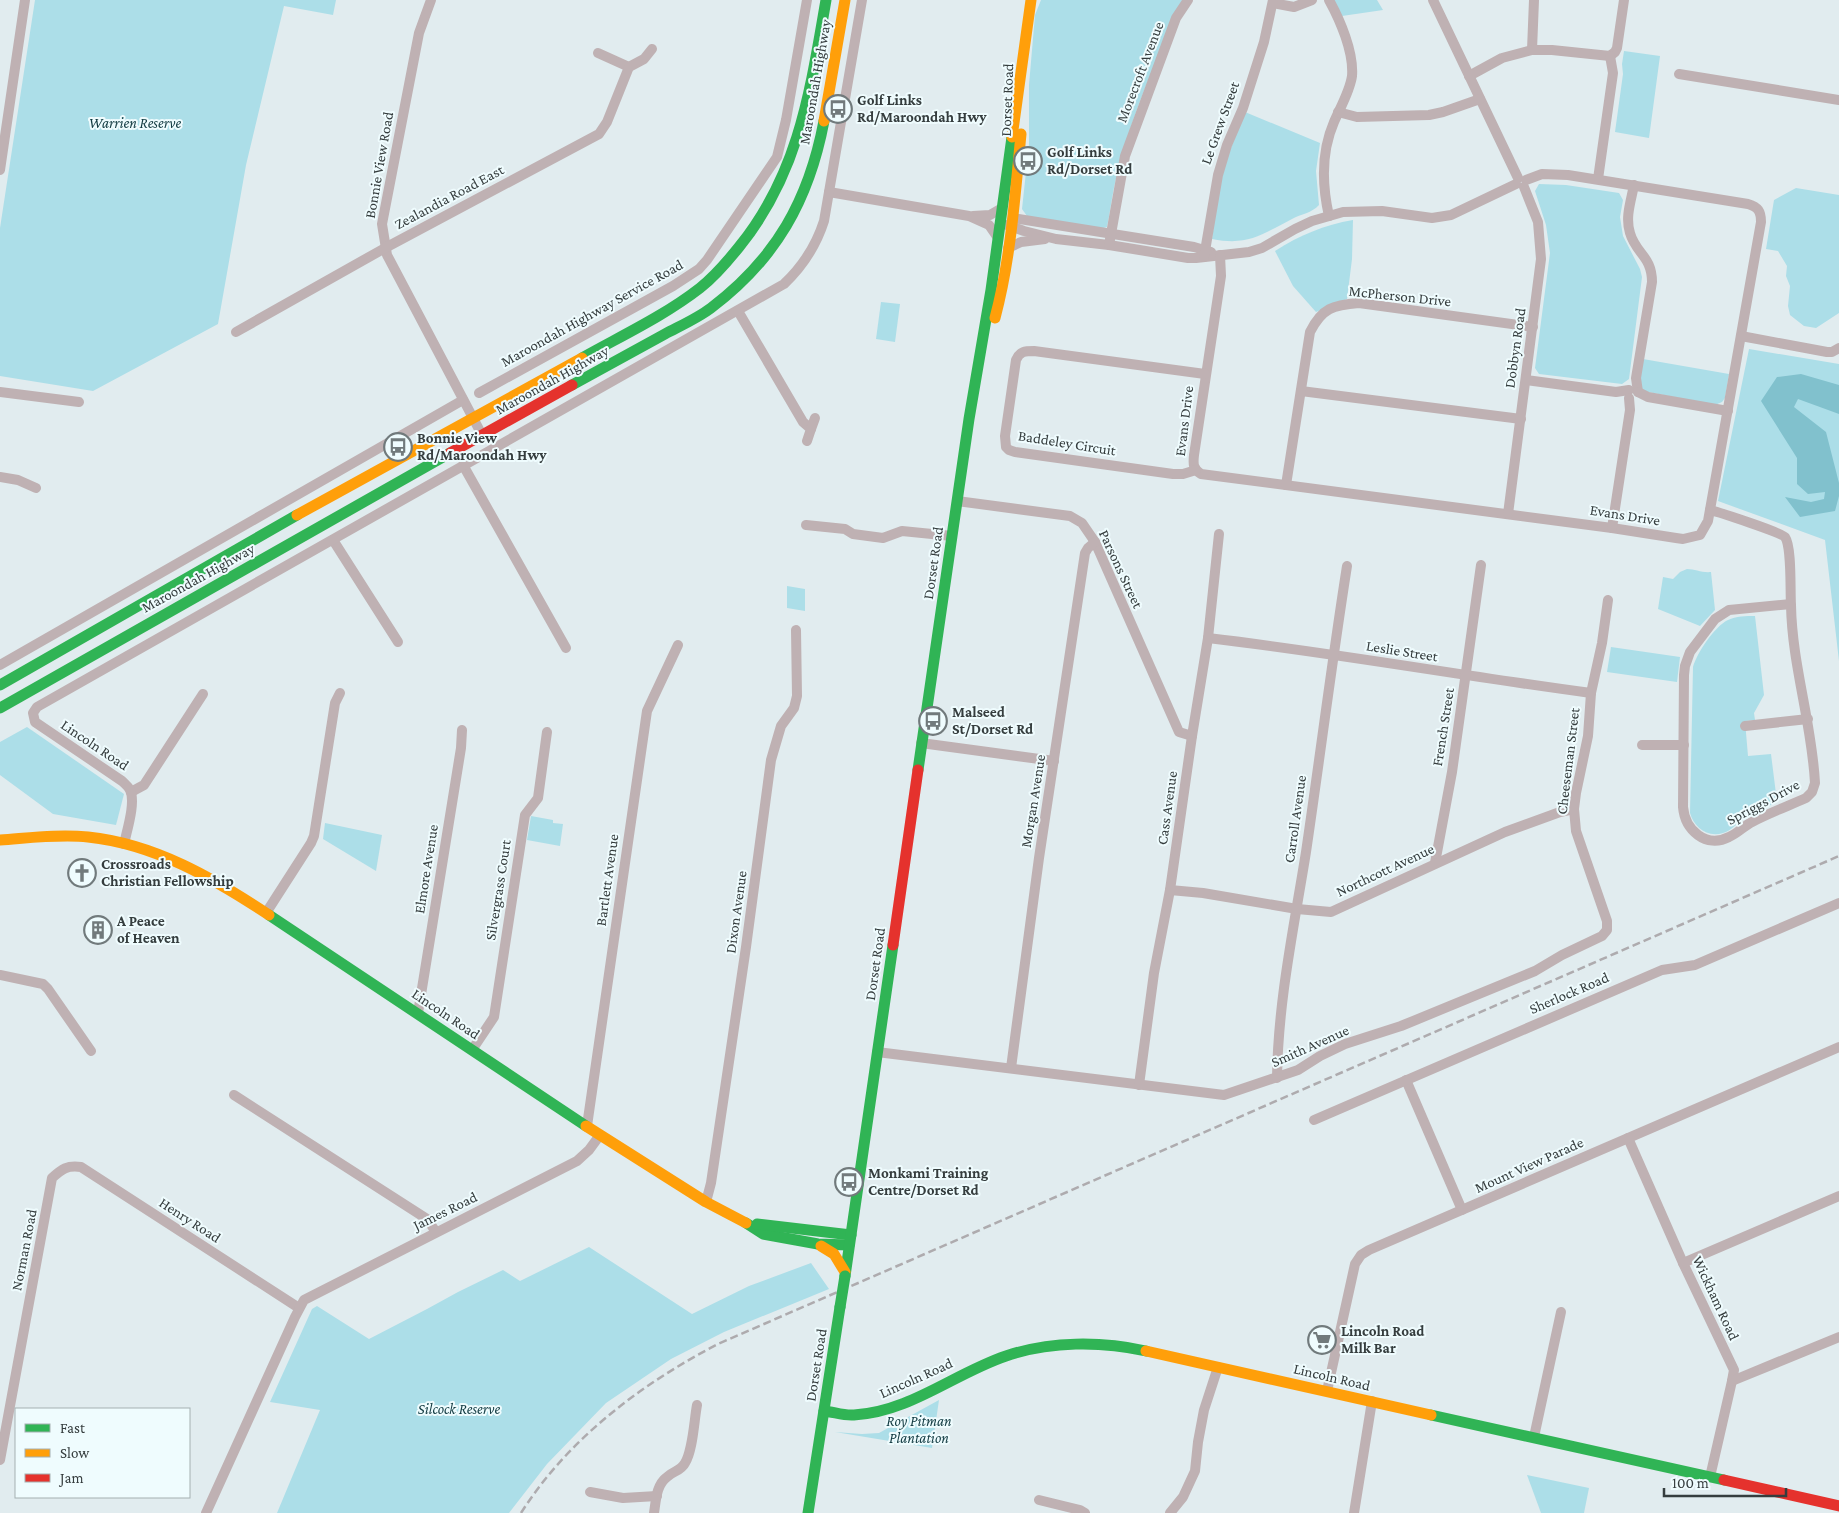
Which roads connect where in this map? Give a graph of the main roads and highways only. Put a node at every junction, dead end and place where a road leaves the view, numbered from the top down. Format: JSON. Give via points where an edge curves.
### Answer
{"nodes":[{"id":1,"x":826,"y":0,"type":"edge"},
{"id":2,"x":1031,"y":0,"type":"edge"},
{"id":3,"x":845,"y":2,"type":"edge"},
{"id":4,"x":1006,"y":218,"type":"junction"},
{"id":5,"x":969,"y":419,"type":"junction"},
{"id":6,"x":0,"y":685,"type":"edge"},
{"id":7,"x":0,"y":708,"type":"edge"},
{"id":8,"x":29,"y":838,"type":"junction"},
{"id":9,"x":0,"y":840,"type":"edge"},
{"id":10,"x":0,"y":845,"type":"edge"},
{"id":11,"x":744,"y":1222,"type":"junction"},
{"id":12,"x":850,"y":1240,"type":"junction"},
{"id":13,"x":818,"y":1244,"type":"junction"},
{"id":14,"x":845,"y":1274,"type":"junction"},
{"id":15,"x":824,"y":1411,"type":"junction"},
{"id":16,"x":1839,"y":1506,"type":"edge"},
{"id":17,"x":1824,"y":1508,"type":"edge"},
{"id":18,"x":808,"y":1513,"type":"edge"}],
"edges":[{"from":1,"to":6,"type":"main road","name":"Maroondah Highway","via":[[804,117],[785,173],[770,203],[740,248],[707,282],[668,310]]},
{"from":2,"to":4,"type":"main road","name":"Dorset Road","via":[[1024,46],[1021,146]]},
{"from":3,"to":7,"type":"main road","name":"Maroondah Highway","via":[[823,130],[800,201],[764,258],[710,309]]},
{"from":4,"to":5,"type":"main road","name":"Dorset Road","via":[[998,238]]},
{"from":4,"to":5,"type":"main road","name":"Dorset Road","via":[[1008,248],[1001,295]]},
{"from":5,"to":12,"type":"main road","name":"Dorset Road"},
{"from":8,"to":9,"type":"main road","name":"Lincoln Road"},
{"from":8,"to":10,"type":"main road","name":"Lincoln Road"},
{"from":8,"to":11,"type":"main road","name":"Lincoln Road","via":[[88,837],[124,844],[172,859],[203,874],[600,1135],[706,1202]]},
{"from":11,"to":12,"type":"main road","name":"Lincoln Road"},
{"from":11,"to":13,"type":"main road","name":"Lincoln Road","via":[[763,1234]]},
{"from":12,"to":13,"type":"main road","name":"Lincoln Road"},
{"from":12,"to":14,"type":"main road","name":"Dorset Road"},
{"from":13,"to":14,"type":"main road","via":[[834,1254]]},
{"from":14,"to":15,"type":"main road","name":"Dorset Road","bridge":true},
{"from":15,"to":17,"type":"main road","name":"Lincoln Road","via":[[852,1415],[881,1410],[1004,1357],[1053,1345],[1118,1346],[1710,1477]]},
{"from":15,"to":18,"type":"main road","name":"Dorset Road"},
{"from":16,"to":17,"type":"main road","name":"Lincoln Road"}]}
